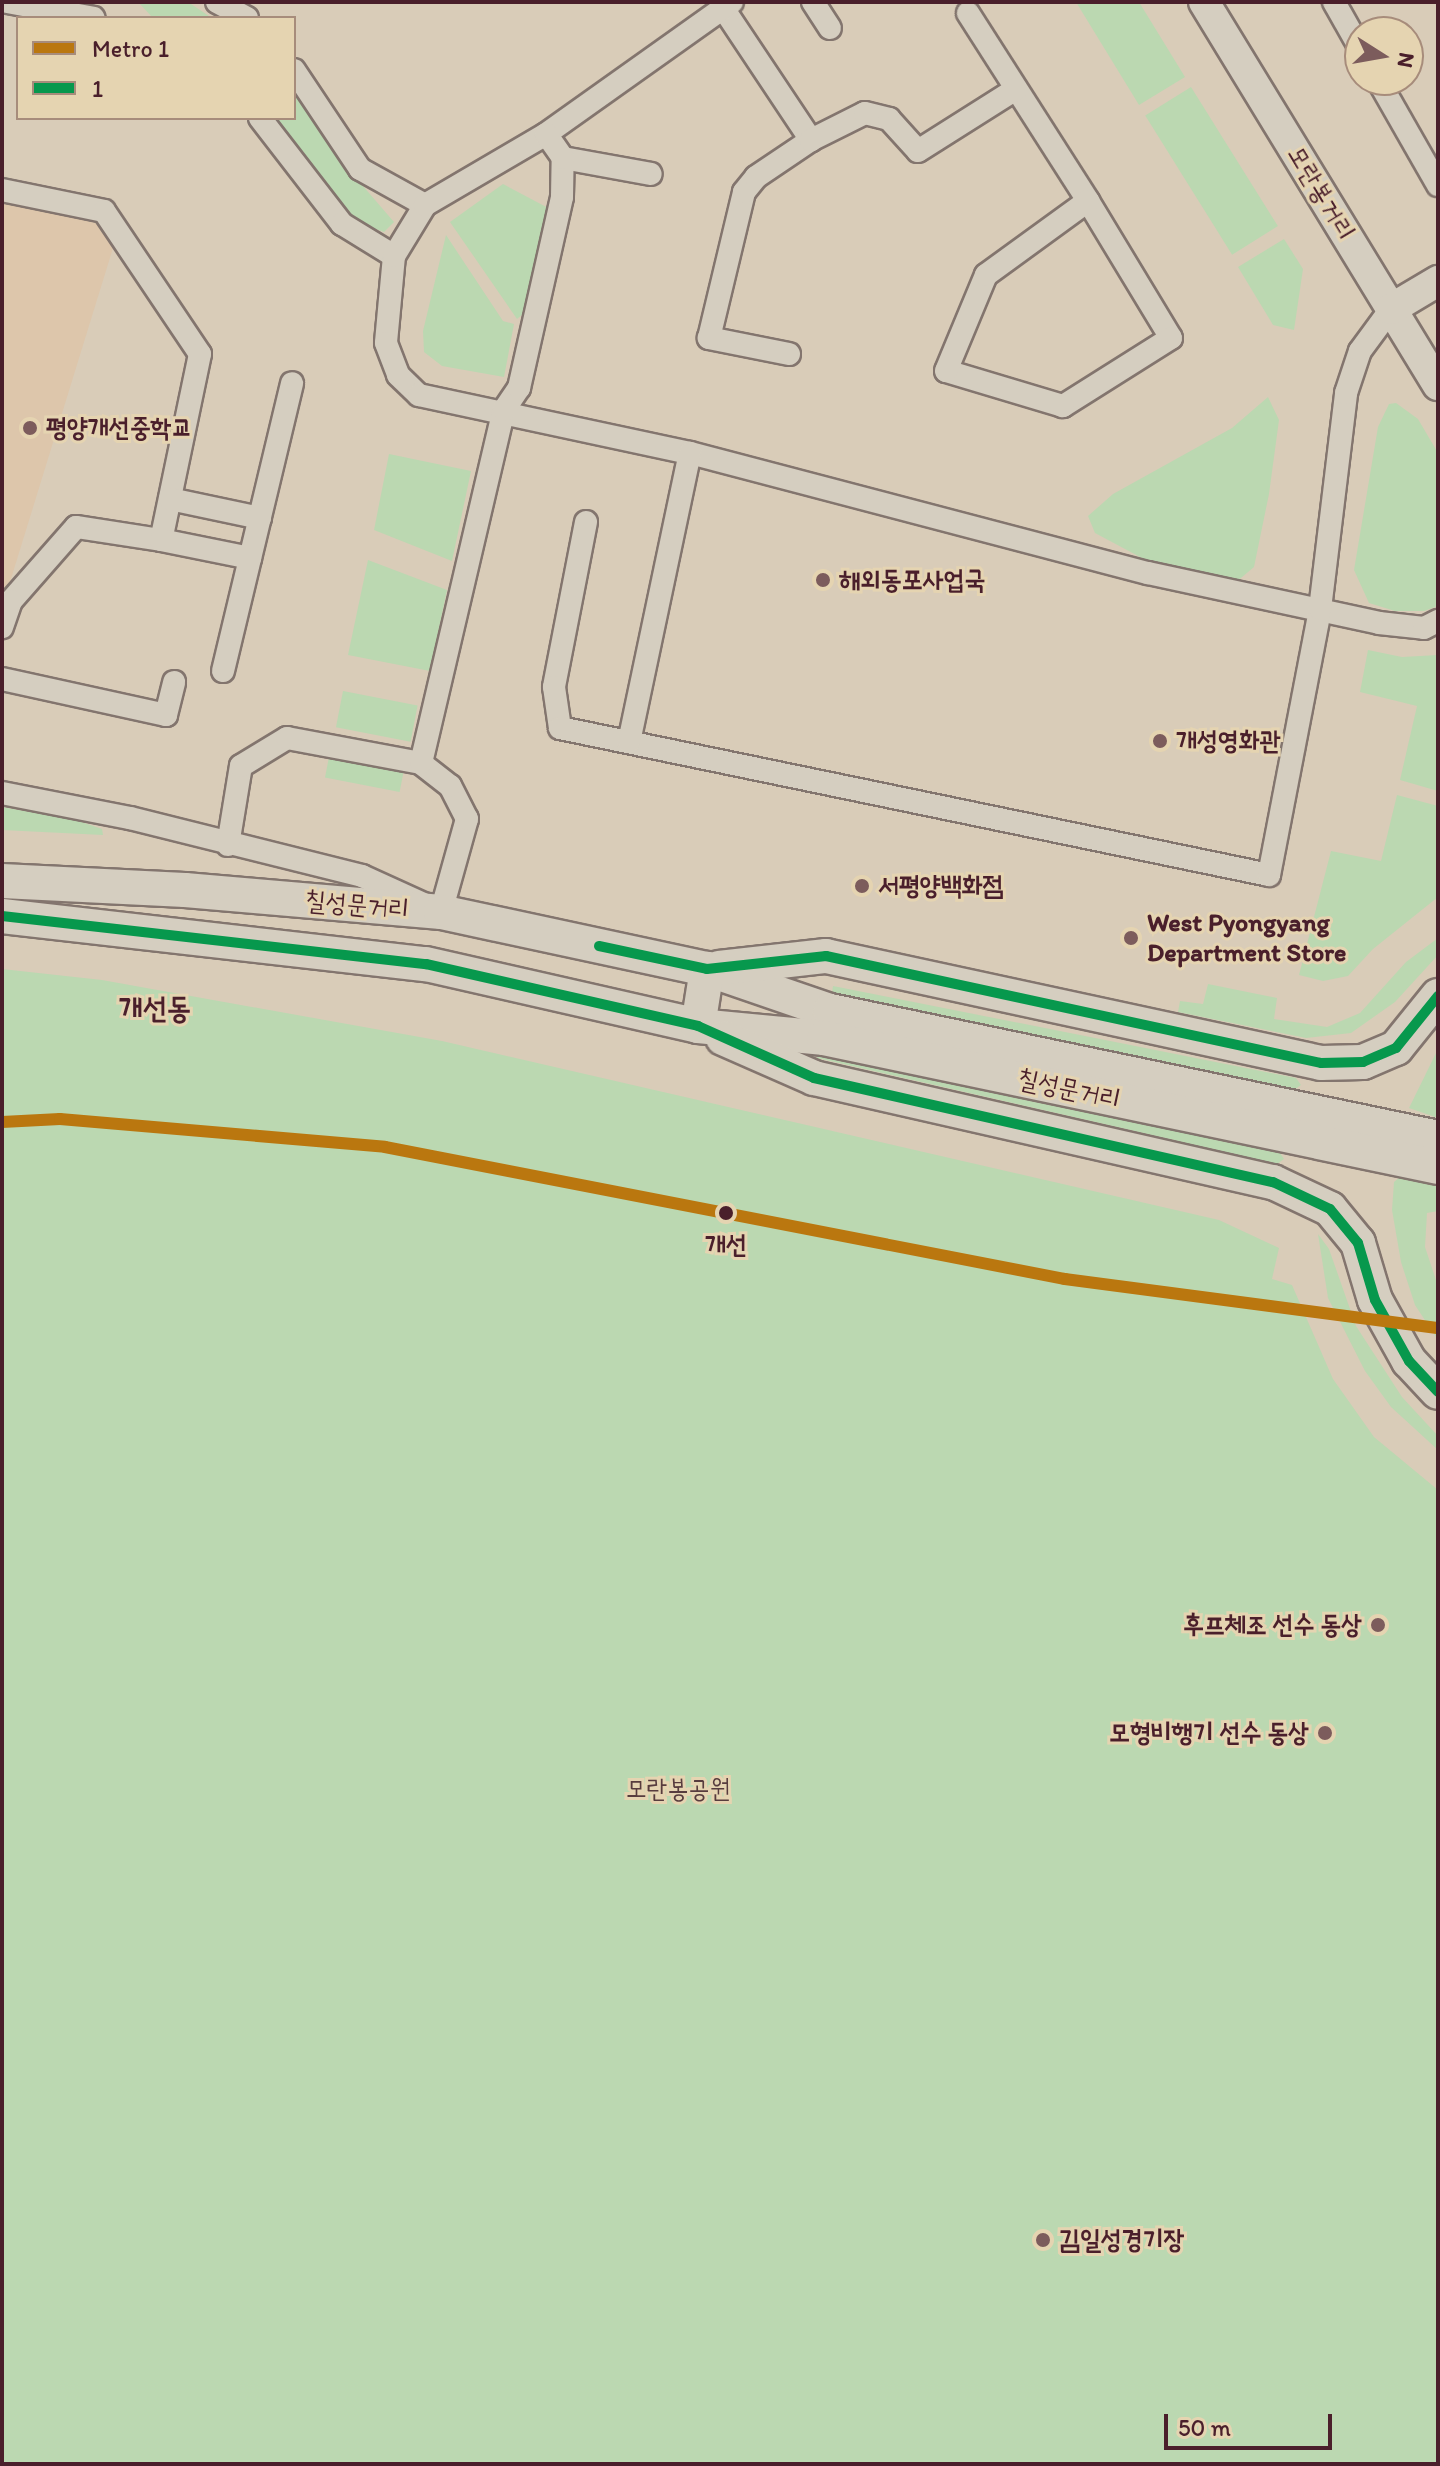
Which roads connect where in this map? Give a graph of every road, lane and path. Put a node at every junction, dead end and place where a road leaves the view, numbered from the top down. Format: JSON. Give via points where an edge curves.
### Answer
{"nodes":[{"id":1,"x":7,"y":2,"type":"edge"},
{"id":2,"x":217,"y":2,"type":"edge"},
{"id":3,"x":813,"y":2,"type":"edge"},
{"id":4,"x":1204,"y":2,"type":"edge"},
{"id":5,"x":1334,"y":2,"type":"edge"},
{"id":6,"x":727,"y":5,"type":"edge"},
{"id":7,"x":968,"y":13,"type":"dead end"},
{"id":8,"x":83,"y":16,"type":"edge"},
{"id":9,"x":243,"y":16,"type":"edge"},
{"id":10,"x":1344,"y":20,"type":"edge"},
{"id":11,"x":830,"y":28,"type":"dead end"},
{"id":12,"x":296,"y":73,"type":"edge"},
{"id":13,"x":1016,"y":89,"type":"junction"},
{"id":14,"x":1387,"y":96,"type":"edge"},
{"id":15,"x":262,"y":120,"type":"edge"},
{"id":16,"x":546,"y":134,"type":"junction"},
{"id":17,"x":811,"y":140,"type":"junction"},
{"id":18,"x":563,"y":158,"type":"junction"},
{"id":19,"x":651,"y":174,"type":"dead end"},
{"id":20,"x":1438,"y":185,"type":"edge"},
{"id":21,"x":2,"y":190,"type":"edge"},
{"id":22,"x":1088,"y":201,"type":"junction"},
{"id":23,"x":425,"y":205,"type":"junction"},
{"id":24,"x":394,"y":256,"type":"junction"},
{"id":25,"x":1438,"y":281,"type":"edge"},
{"id":26,"x":1391,"y":309,"type":"junction"},
{"id":27,"x":789,"y":354,"type":"dead end"},
{"id":28,"x":292,"y":383,"type":"dead end"},
{"id":29,"x":1438,"y":385,"type":"edge"},
{"id":30,"x":504,"y":410,"type":"junction"},
{"id":31,"x":690,"y":453,"type":"junction"},
{"id":32,"x":170,"y":499,"type":"junction"},
{"id":33,"x":260,"y":518,"type":"junction"},
{"id":34,"x":586,"y":522,"type":"dead end"},
{"id":35,"x":161,"y":540,"type":"junction"},
{"id":36,"x":250,"y":558,"type":"junction"},
{"id":37,"x":1320,"y":609,"type":"junction"},
{"id":38,"x":1438,"y":621,"type":"edge"},
{"id":39,"x":2,"y":627,"type":"edge"},
{"id":40,"x":223,"y":671,"type":"dead end"},
{"id":41,"x":2,"y":679,"type":"edge"},
{"id":42,"x":174,"y":682,"type":"dead end"},
{"id":43,"x":629,"y":742,"type":"junction"},
{"id":44,"x":421,"y":763,"type":"junction"},
{"id":45,"x":2,"y":793,"type":"edge"},
{"id":46,"x":228,"y":845,"type":"junction"},
{"id":47,"x":2,"y":881,"type":"edge"},
{"id":48,"x":441,"y":912,"type":"junction"},
{"id":49,"x":2,"y":916,"type":"edge"},
{"id":50,"x":707,"y":969,"type":"junction"},
{"id":51,"x":1438,"y":996,"type":"edge"},
{"id":52,"x":698,"y":1026,"type":"junction"},
{"id":53,"x":1438,"y":1138,"type":"edge"},
{"id":54,"x":1438,"y":1167,"type":"edge"},
{"id":55,"x":1438,"y":1392,"type":"edge"}],
"edges":[{"from":1,"to":8,"type":"street"},
{"from":2,"to":9,"type":"street"},
{"from":3,"to":11,"type":"street"},
{"from":4,"to":26,"type":"main road","name":"모란봉거리"},
{"from":5,"to":10,"type":"street"},
{"from":6,"to":16,"type":"street"},
{"from":6,"to":17,"type":"street"},
{"from":7,"to":13,"type":"street"},
{"from":12,"to":23,"type":"street","via":[[360,169]]},
{"from":13,"to":17,"type":"street","via":[[918,151],[889,119],[865,113]]},
{"from":13,"to":22,"type":"street"},
{"from":14,"to":20,"type":"street"},
{"from":15,"to":24,"type":"street","via":[[342,224]]},
{"from":16,"to":18,"type":"street"},
{"from":16,"to":23,"type":"street"},
{"from":17,"to":27,"type":"street","via":[[756,177],[744,192],[709,338]]},
{"from":18,"to":19,"type":"street"},
{"from":18,"to":30,"type":"street","via":[[562,197],[519,388]]},
{"from":21,"to":32,"type":"street","via":[[104,211],[200,354]]},
{"from":22,"to":22,"type":"street","via":[[986,275],[946,371],[1063,406],[1171,338]]},
{"from":23,"to":24,"type":"street"},
{"from":24,"to":30,"type":"street","via":[[386,343],[398,375],[419,395]]},
{"from":25,"to":26,"type":"main road"},
{"from":26,"to":29,"type":"main road","name":"모란봉거리"},
{"from":26,"to":37,"type":"street","via":[[1360,351],[1346,393]]},
{"from":28,"to":33,"type":"street"},
{"from":30,"to":31,"type":"street"},
{"from":30,"to":44,"type":"street"},
{"from":31,"to":37,"type":"street","via":[[1148,573]]},
{"from":31,"to":43,"type":"street"},
{"from":32,"to":33,"type":"street"},
{"from":32,"to":35,"type":"street"},
{"from":33,"to":36,"type":"street"},
{"from":34,"to":43,"type":"street","via":[[554,687],[560,728]]},
{"from":35,"to":36,"type":"street"},
{"from":35,"to":39,"type":"street","via":[[76,527],[11,601]]},
{"from":36,"to":40,"type":"street"},
{"from":37,"to":38,"type":"street","via":[[1424,628]]},
{"from":37,"to":43,"type":"street","via":[[1269,875]]},
{"from":41,"to":42,"type":"street","via":[[166,715]]},
{"from":44,"to":46,"type":"street","via":[[287,738],[241,766]]},
{"from":44,"to":48,"type":"street","via":[[450,786],[467,819]]},
{"from":45,"to":46,"type":"street","via":[[130,818]]},
{"from":46,"to":48,"type":"street","via":[[362,876]]},
{"from":47,"to":48,"type":"main road","name":"칠성문거리"},
{"from":48,"to":50,"type":"main road","name":"칠성문거리"},
{"from":49,"to":52,"type":"main road","name":"칠성문거리","via":[[426,964]]},
{"from":50,"to":51,"type":"main road","name":"칠성문거리","via":[[826,956],[1321,1063],[1363,1062],[1396,1048]]},
{"from":50,"to":52,"type":"main road"},
{"from":50,"to":53,"type":"main road","name":"칠성문거리","via":[[830,1011]]},
{"from":52,"to":54,"type":"main road","name":"칠성문거리","via":[[824,1038]]},
{"from":52,"to":55,"type":"main road","name":"칠성문거리","via":[[814,1078],[1273,1182],[1330,1209],[1358,1243],[1375,1300],[1409,1361]]}]}
